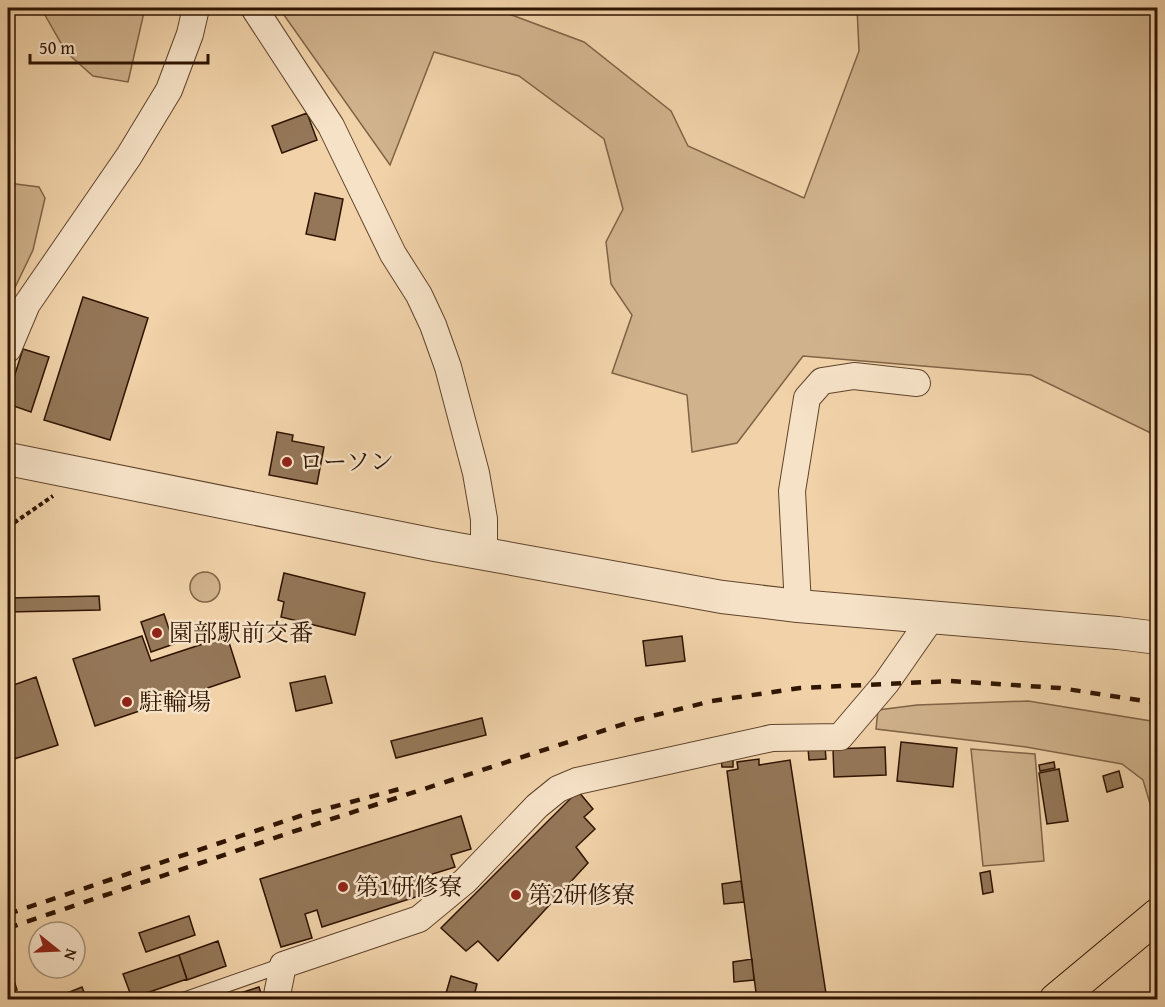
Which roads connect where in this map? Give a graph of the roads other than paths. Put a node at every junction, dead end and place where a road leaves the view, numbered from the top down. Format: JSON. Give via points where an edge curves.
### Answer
{"nodes":[{"id":1,"x":196,"y":8,"type":"edge"},
{"id":2,"x":254,"y":8,"type":"edge"},
{"id":3,"x":8,"y":349,"type":"edge"},
{"id":4,"x":917,"y":383,"type":"dead end"},
{"id":5,"x":8,"y":459,"type":"edge"},
{"id":6,"x":484,"y":554,"type":"junction"},
{"id":7,"x":798,"y":606,"type":"junction"},
{"id":8,"x":932,"y":617,"type":"junction"},
{"id":9,"x":1158,"y":638,"type":"edge"},
{"id":10,"x":1158,"y":915,"type":"edge"},
{"id":11,"x":283,"y":965,"type":"junction"},
{"id":12,"x":183,"y":999,"type":"edge"},
{"id":13,"x":276,"y":999,"type":"edge"},
{"id":14,"x":1056,"y":999,"type":"edge"}],
"edges":[{"from":1,"to":3,"type":"street","via":[[169,90],[129,156],[27,304]]},
{"from":2,"to":6,"type":"street","via":[[331,126],[393,254],[433,325],[476,473],[484,519]]},
{"from":4,"to":7,"type":"street","via":[[854,376],[822,381],[807,398],[792,492]]},
{"from":5,"to":6,"type":"street"},
{"from":6,"to":7,"type":"street","via":[[722,597]]},
{"from":7,"to":8,"type":"street"},
{"from":8,"to":9,"type":"street"},
{"from":8,"to":11,"type":"street","via":[[886,683],[840,736],[772,738],[577,781],[558,789],[537,806],[465,881],[419,919]]},
{"from":10,"to":14,"type":"highway"},
{"from":11,"to":12,"type":"lane"},
{"from":11,"to":13,"type":"street"}]}
